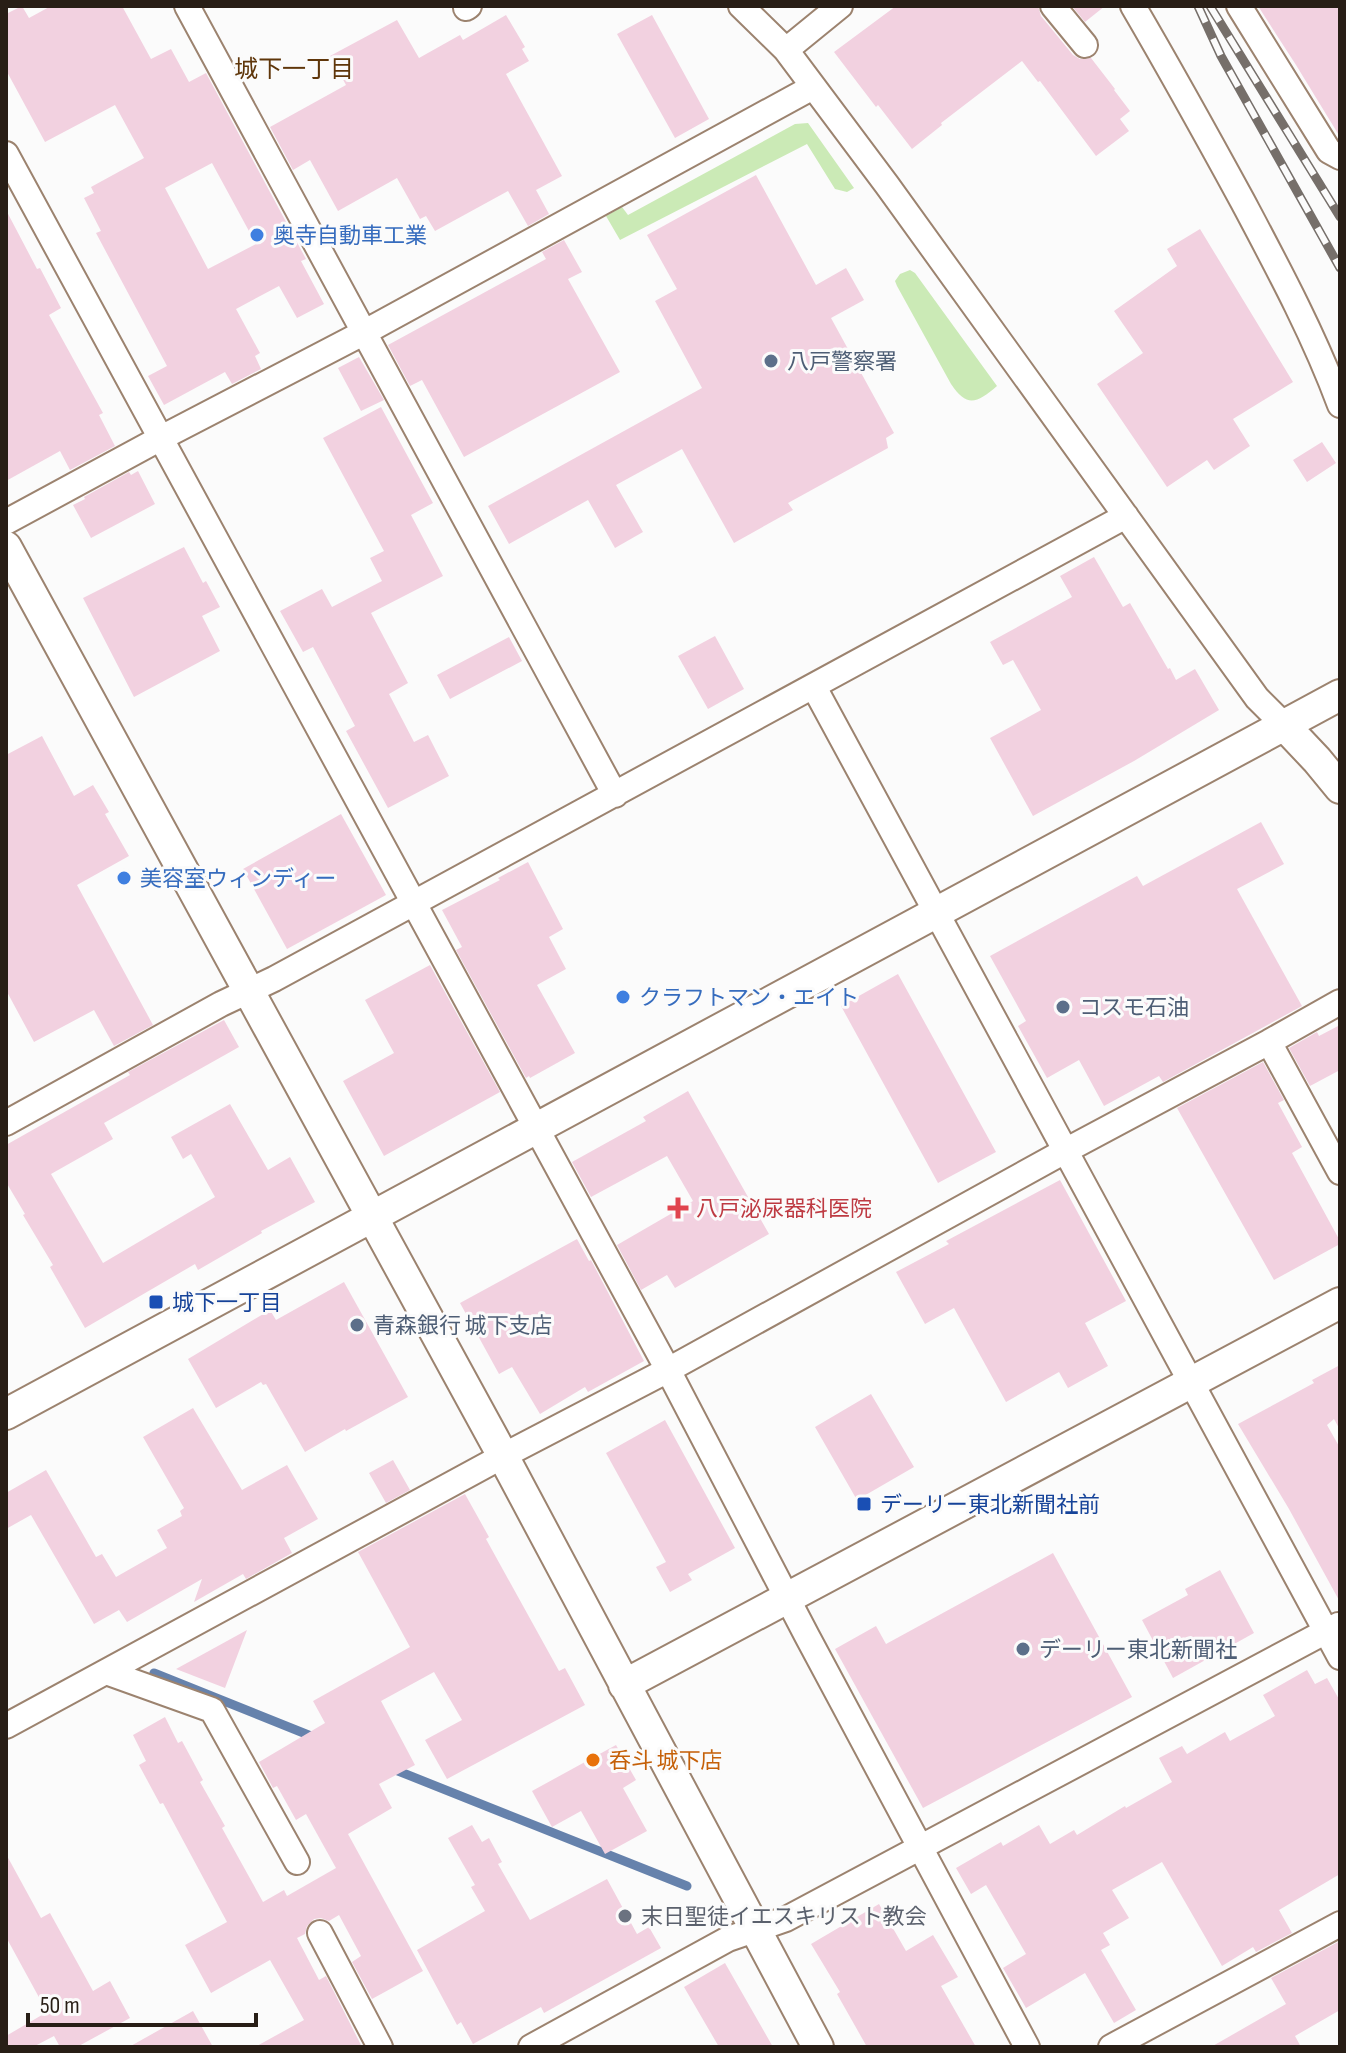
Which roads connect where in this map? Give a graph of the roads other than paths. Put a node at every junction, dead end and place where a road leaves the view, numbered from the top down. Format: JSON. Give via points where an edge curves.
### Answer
{"nodes":[{"id":1,"x":187,"y":6,"type":"edge"},
{"id":2,"x":741,"y":6,"type":"edge"},
{"id":3,"x":840,"y":6,"type":"edge"},
{"id":4,"x":1053,"y":6,"type":"edge"},
{"id":5,"x":1133,"y":6,"type":"edge"},
{"id":6,"x":1239,"y":6,"type":"edge"},
{"id":7,"x":1085,"y":45,"type":"dead end"},
{"id":8,"x":786,"y":50,"type":"junction"},
{"id":9,"x":813,"y":87,"type":"junction"},
{"id":10,"x":6,"y":154,"type":"edge"},
{"id":11,"x":1340,"y":157,"type":"edge"},
{"id":12,"x":365,"y":332,"type":"junction"},
{"id":13,"x":1340,"y":405,"type":"edge"},
{"id":14,"x":161,"y":438,"type":"junction"},
{"id":15,"x":1126,"y":516,"type":"junction"},
{"id":16,"x":6,"y":522,"type":"edge"},
{"id":17,"x":6,"y":547,"type":"edge"},
{"id":18,"x":814,"y":687,"type":"junction"},
{"id":19,"x":1340,"y":695,"type":"edge"},
{"id":20,"x":1283,"y":724,"type":"junction"},
{"id":21,"x":1340,"y":788,"type":"edge"},
{"id":22,"x":615,"y":795,"type":"junction"},
{"id":23,"x":415,"y":902,"type":"junction"},
{"id":24,"x":935,"y":912,"type":"junction"},
{"id":25,"x":249,"y":990,"type":"junction"},
{"id":26,"x":1340,"y":1002,"type":"edge"},
{"id":27,"x":1269,"y":1042,"type":"junction"},
{"id":28,"x":6,"y":1123,"type":"edge"},
{"id":29,"x":537,"y":1128,"type":"junction"},
{"id":30,"x":1065,"y":1151,"type":"junction"},
{"id":31,"x":1340,"y":1172,"type":"edge"},
{"id":32,"x":372,"y":1218,"type":"junction"},
{"id":33,"x":1340,"y":1303,"type":"edge"},
{"id":34,"x":668,"y":1370,"type":"junction"},
{"id":35,"x":1191,"y":1382,"type":"junction"},
{"id":36,"x":6,"y":1414,"type":"edge"},
{"id":37,"x":503,"y":1456,"type":"junction"},
{"id":38,"x":788,"y":1597,"type":"junction"},
{"id":39,"x":1333,"y":1628,"type":"edge"},
{"id":40,"x":1340,"y":1657,"type":"edge"},
{"id":41,"x":106,"y":1672,"type":"junction"},
{"id":42,"x":624,"y":1685,"type":"junction"},
{"id":43,"x":6,"y":1726,"type":"edge"},
{"id":44,"x":920,"y":1848,"type":"junction"},
{"id":45,"x":297,"y":1862,"type":"dead end"},
{"id":46,"x":1340,"y":1924,"type":"edge"},
{"id":47,"x":755,"y":1930,"type":"junction"},
{"id":48,"x":320,"y":1933,"type":"dead end"},
{"id":49,"x":380,"y":2047,"type":"edge"},
{"id":50,"x":531,"y":2047,"type":"edge"},
{"id":51,"x":818,"y":2047,"type":"edge"},
{"id":52,"x":1027,"y":2047,"type":"edge"},
{"id":53,"x":1111,"y":2047,"type":"edge"}],
"edges":[{"from":1,"to":12,"type":"street"},
{"from":2,"to":8,"type":"street"},
{"from":3,"to":8,"type":"street"},
{"from":4,"to":7,"type":"street"},
{"from":5,"to":13,"type":"street","via":[[1277,267]]},
{"from":6,"to":11,"type":"street","via":[[1329,151]]},
{"from":8,"to":9,"type":"street"},
{"from":9,"to":12,"type":"street"},
{"from":9,"to":15,"type":"street"},
{"from":10,"to":14,"type":"street"},
{"from":12,"to":14,"type":"street"},
{"from":12,"to":22,"type":"street"},
{"from":14,"to":16,"type":"street"},
{"from":14,"to":23,"type":"street"},
{"from":15,"to":18,"type":"street"},
{"from":15,"to":20,"type":"street","via":[[1257,698]]},
{"from":17,"to":25,"type":"street"},
{"from":18,"to":22,"type":"street"},
{"from":18,"to":24,"type":"street"},
{"from":19,"to":20,"type":"street"},
{"from":20,"to":21,"type":"street"},
{"from":20,"to":24,"type":"street"},
{"from":22,"to":23,"type":"street"},
{"from":23,"to":25,"type":"street"},
{"from":23,"to":29,"type":"street"},
{"from":24,"to":29,"type":"street"},
{"from":24,"to":30,"type":"street"},
{"from":25,"to":28,"type":"street"},
{"from":25,"to":32,"type":"street"},
{"from":26,"to":27,"type":"street"},
{"from":27,"to":30,"type":"street"},
{"from":27,"to":31,"type":"street"},
{"from":29,"to":32,"type":"street"},
{"from":29,"to":34,"type":"street"},
{"from":30,"to":34,"type":"street"},
{"from":30,"to":35,"type":"street"},
{"from":32,"to":36,"type":"street"},
{"from":32,"to":37,"type":"street"},
{"from":33,"to":35,"type":"street"},
{"from":34,"to":37,"type":"street"},
{"from":34,"to":38,"type":"street"},
{"from":35,"to":38,"type":"street"},
{"from":35,"to":39,"type":"street"},
{"from":37,"to":41,"type":"street"},
{"from":37,"to":42,"type":"street"},
{"from":38,"to":42,"type":"street"},
{"from":38,"to":44,"type":"street"},
{"from":39,"to":40,"type":"street"},
{"from":39,"to":44,"type":"street"},
{"from":41,"to":43,"type":"street"},
{"from":41,"to":45,"type":"street","via":[[212,1710]]},
{"from":42,"to":47,"type":"street"},
{"from":44,"to":47,"type":"street"},
{"from":44,"to":52,"type":"street"},
{"from":46,"to":53,"type":"street"},
{"from":47,"to":50,"type":"street","via":[[728,1939]]},
{"from":47,"to":51,"type":"street"},
{"from":48,"to":49,"type":"street"}]}
